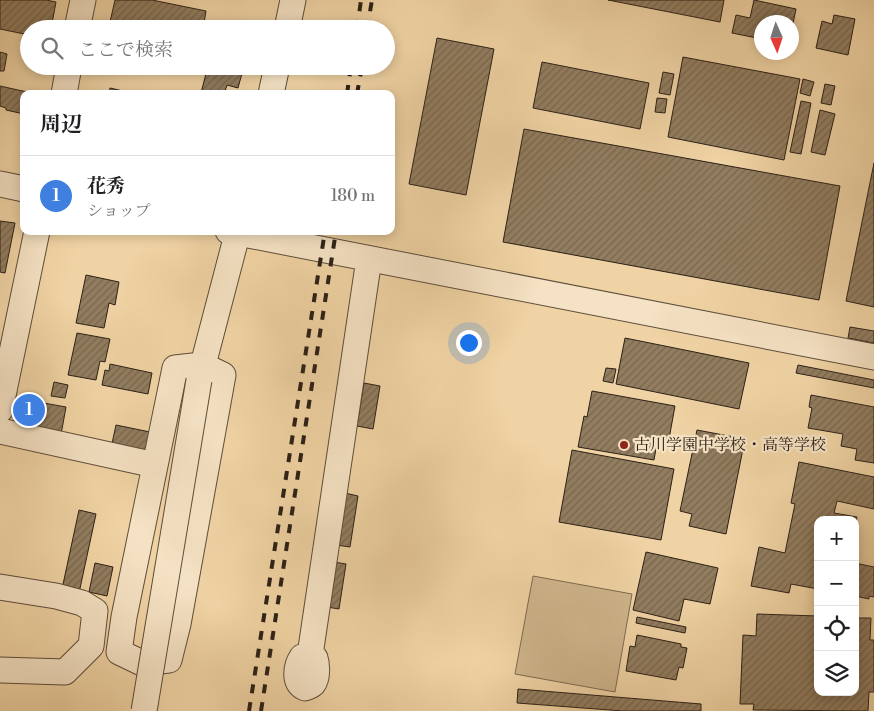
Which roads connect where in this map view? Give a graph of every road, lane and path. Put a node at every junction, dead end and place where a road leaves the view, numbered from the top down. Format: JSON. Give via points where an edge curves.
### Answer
{"nodes":[{"id":1,"x":83,"y":0,"type":"edge"},
{"id":2,"x":294,"y":0,"type":"edge"},
{"id":3,"x":79,"y":20,"type":"edge"},
{"id":4,"x":288,"y":20,"type":"edge"},
{"id":5,"x":67,"y":75,"type":"edge"},
{"id":6,"x":276,"y":75,"type":"edge"},
{"id":7,"x":65,"y":90,"type":"edge"},
{"id":8,"x":272,"y":90,"type":"edge"},
{"id":9,"x":0,"y":184,"type":"edge"},
{"id":10,"x":20,"y":188,"type":"edge"},
{"id":11,"x":36,"y":235,"type":"edge"},
{"id":12,"x":233,"y":235,"type":"edge"},
{"id":13,"x":248,"y":235,"type":"edge"},
{"id":14,"x":369,"y":260,"type":"junction"},
{"id":15,"x":11,"y":304,"type":"edge"},
{"id":16,"x":874,"y":357,"type":"edge"},
{"id":17,"x":201,"y":372,"type":"junction"},
{"id":18,"x":0,"y":410,"type":"edge"},
{"id":19,"x":0,"y":431,"type":"edge"},
{"id":20,"x":155,"y":465,"type":"junction"},
{"id":21,"x":0,"y":587,"type":"edge"},
{"id":22,"x":310,"y":655,"type":"dead end"},
{"id":23,"x":0,"y":670,"type":"edge"},
{"id":24,"x":144,"y":711,"type":"edge"}],
"edges":[{"from":1,"to":3,"type":"street"},
{"from":2,"to":4,"type":"street"},
{"from":5,"to":7,"type":"street"},
{"from":6,"to":8,"type":"street"},
{"from":9,"to":10,"type":"street"},
{"from":11,"to":15,"type":"street"},
{"from":12,"to":17,"type":"street"},
{"from":13,"to":14,"type":"street"},
{"from":14,"to":16,"type":"street"},
{"from":14,"to":22,"type":"street"},
{"from":15,"to":18,"type":"street"},
{"from":17,"to":20,"type":"street","via":[[175,368]]},
{"from":17,"to":20,"type":"street","via":[[223,375],[178,624],[169,660],[142,664],[119,652]]},
{"from":17,"to":24,"type":"street","bridge":true},
{"from":19,"to":20,"type":"street"},
{"from":21,"to":23,"type":"street","via":[[56,596],[82,603],[94,611],[91,646],[65,672]]}]}
